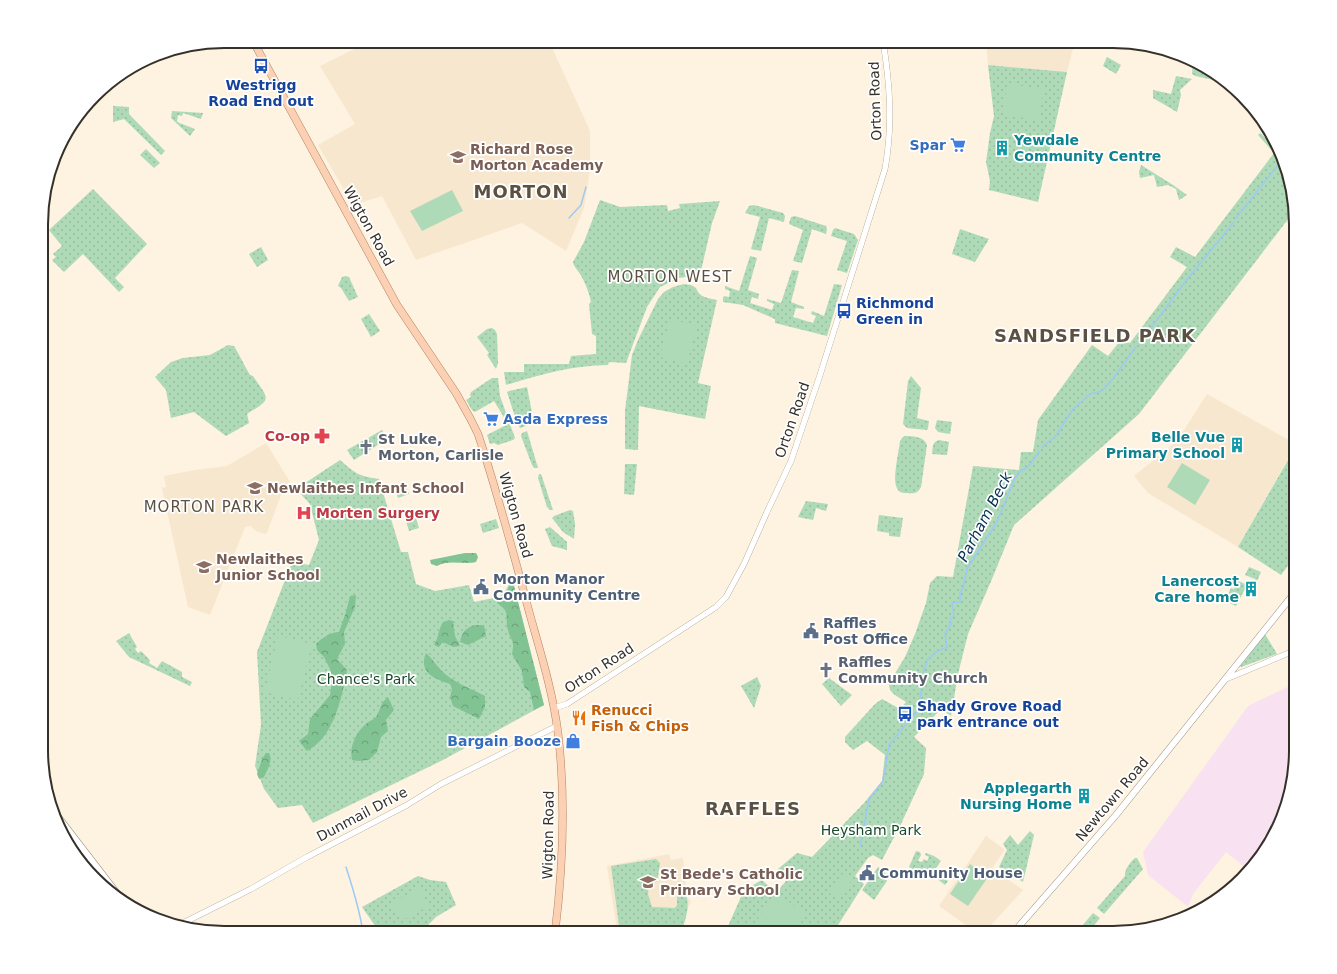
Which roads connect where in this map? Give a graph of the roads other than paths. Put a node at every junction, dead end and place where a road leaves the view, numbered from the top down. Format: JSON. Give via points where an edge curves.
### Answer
{"nodes":[{"id":1,"x":257,"y":48,"type":"edge"},
{"id":2,"x":884,"y":48,"type":"edge"},
{"id":3,"x":1289,"y":600,"type":"edge"},
{"id":4,"x":1289,"y":653,"type":"edge"},
{"id":5,"x":1237,"y":664,"type":"junction"},
{"id":6,"x":1241,"y":672,"type":"junction"},
{"id":7,"x":1226,"y":679,"type":"junction"},
{"id":8,"x":554,"y":708,"type":"junction"},
{"id":9,"x":557,"y":726,"type":"junction"},
{"id":10,"x":65,"y":825,"type":"edge"},
{"id":11,"x":107,"y":882,"type":"edge"},
{"id":12,"x":185,"y":922,"type":"edge"},
{"id":13,"x":556,"y":926,"type":"edge"},
{"id":14,"x":1020,"y":926,"type":"edge"}],
"edges":[{"from":1,"to":8,"type":"main road","name":"Wigton Road","via":[[398,305],[474,424],[512,546]]},
{"from":2,"to":8,"type":"street","name":"Orton Road","via":[[890,118],[885,169],[791,461],[744,564],[726,597],[716,607],[566,704]]},
{"from":3,"to":5,"type":"main road","name":"Newtown Road"},
{"from":4,"to":6,"type":"street"},
{"from":5,"to":6,"type":"street"},
{"from":5,"to":7,"type":"main road","name":"Newtown Road"},
{"from":6,"to":7,"type":"street"},
{"from":7,"to":14,"type":"main road","name":"Newtown Road","via":[[1116,815]]},
{"from":8,"to":9,"type":"main road","name":"Wigton Road"},
{"from":9,"to":12,"type":"street","name":"Dunmail Drive","via":[[441,784],[407,805]]},
{"from":9,"to":13,"type":"main road","name":"Wigton Road","via":[[562,791],[562,837]]},
{"from":10,"to":11,"type":"main road"}]}
